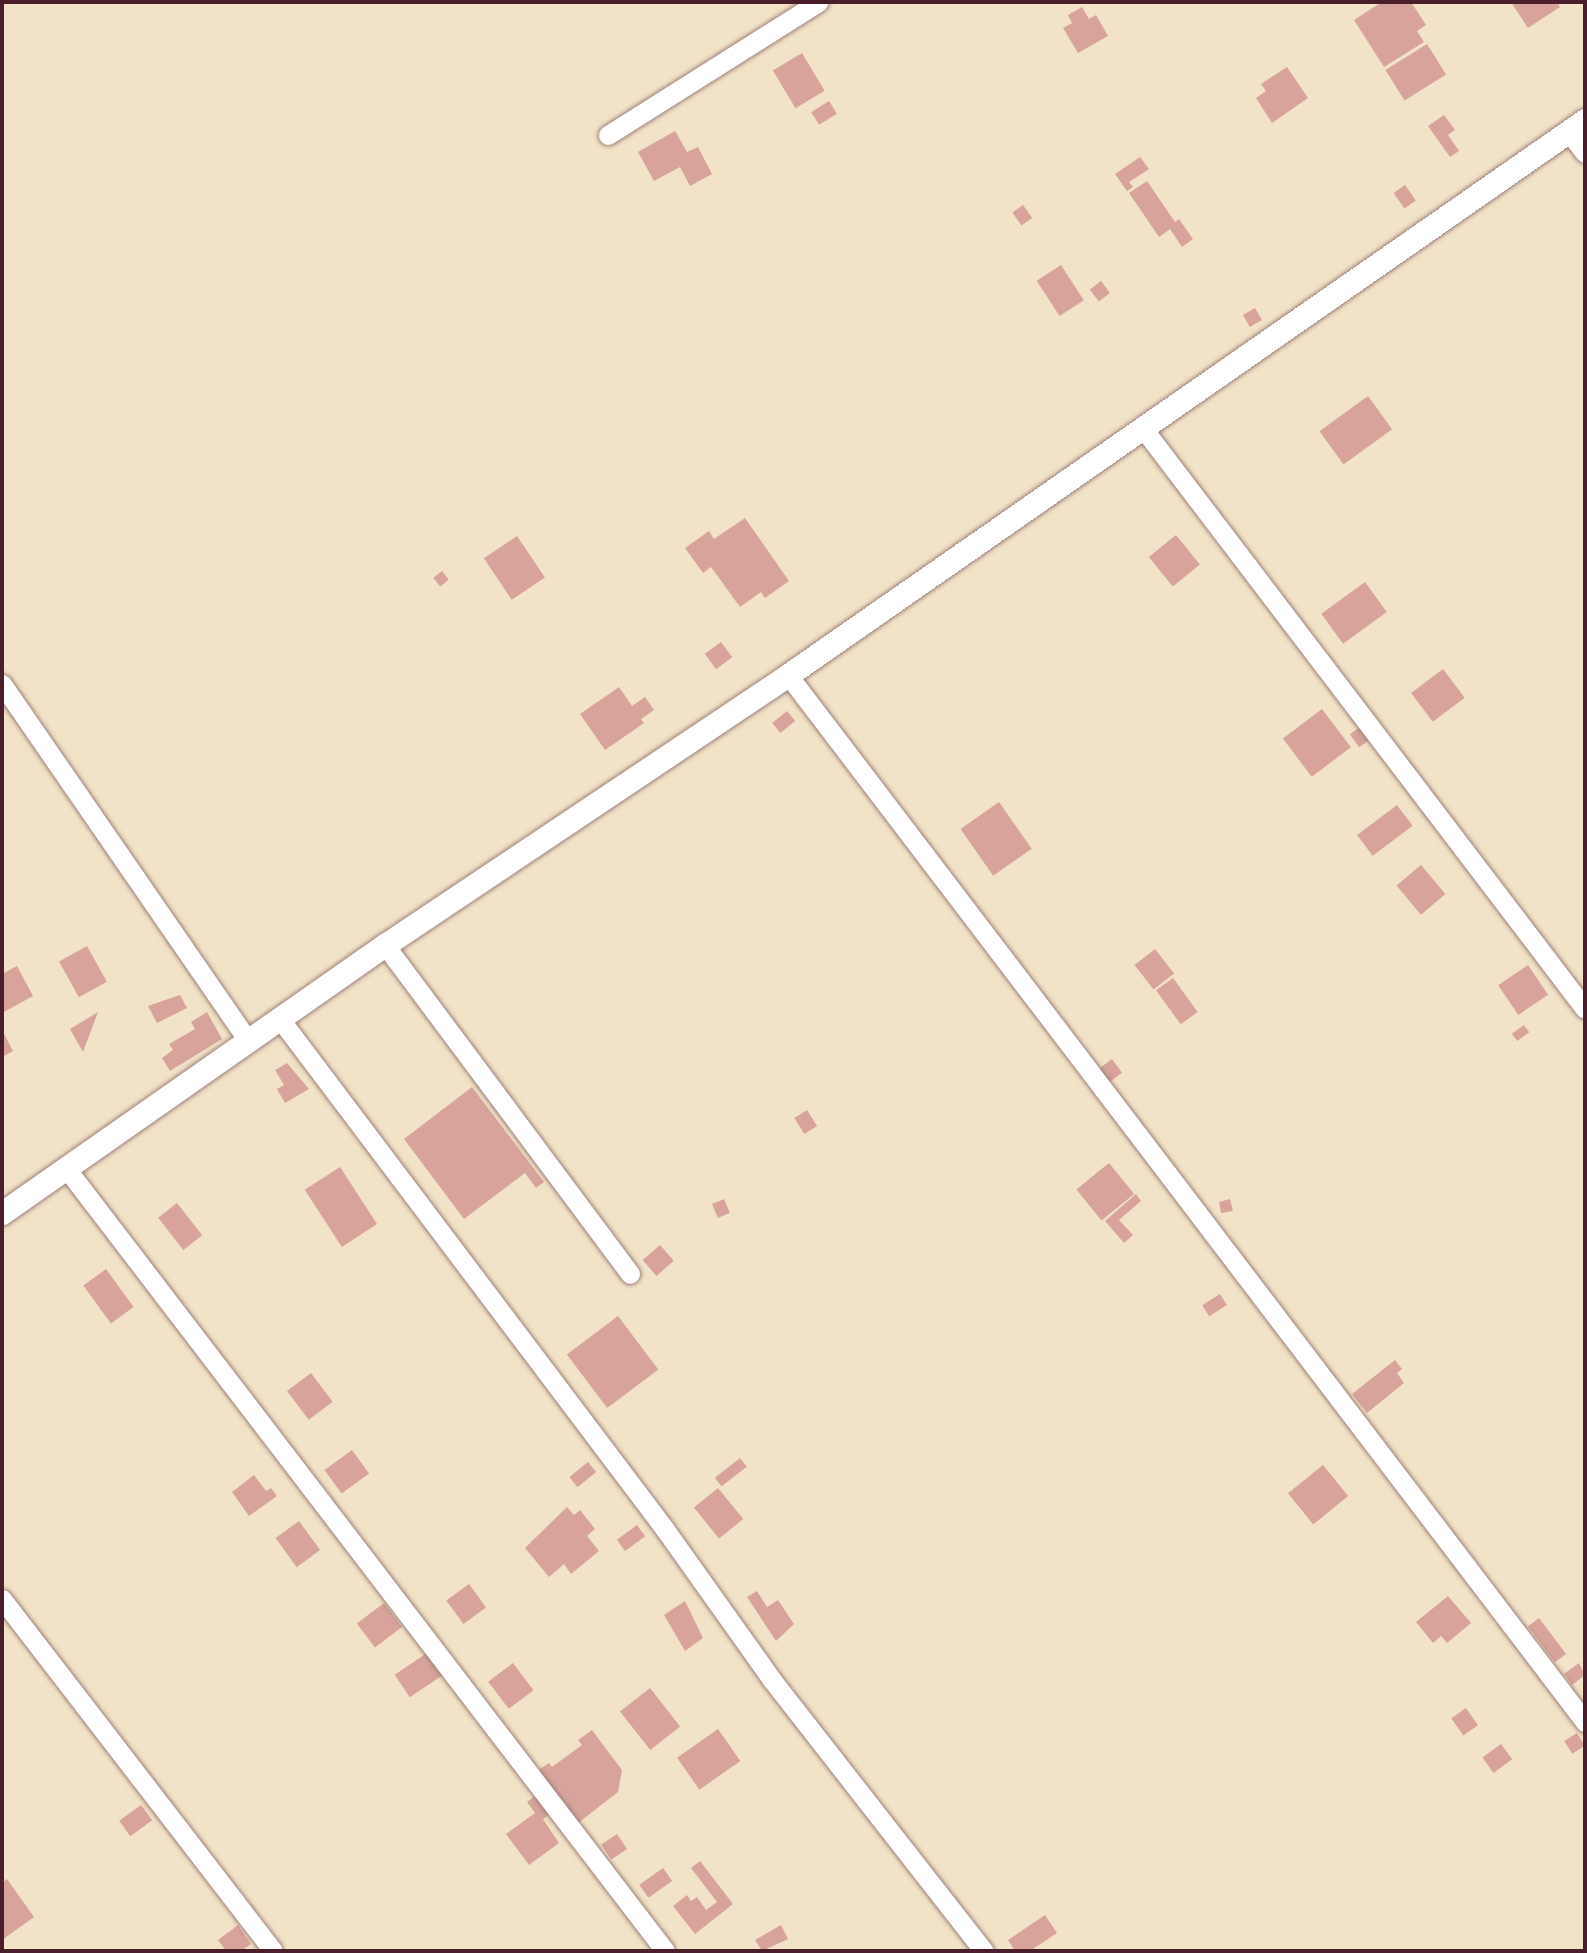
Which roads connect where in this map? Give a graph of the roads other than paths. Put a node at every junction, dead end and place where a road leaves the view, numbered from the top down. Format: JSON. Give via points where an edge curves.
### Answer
{"nodes":[{"id":1,"x":818,"y":2,"type":"edge"},
{"id":2,"x":1577,"y":126,"type":"edge"},
{"id":3,"x":608,"y":135,"type":"dead end"},
{"id":4,"x":1585,"y":153,"type":"edge"},
{"id":5,"x":1142,"y":428,"type":"junction"},
{"id":6,"x":788,"y":674,"type":"junction"},
{"id":7,"x":2,"y":684,"type":"edge"},
{"id":8,"x":386,"y":945,"type":"junction"},
{"id":9,"x":1585,"y":1009,"type":"edge"},
{"id":10,"x":280,"y":1019,"type":"junction"},
{"id":11,"x":248,"y":1041,"type":"junction"},
{"id":12,"x":66,"y":1168,"type":"junction"},
{"id":13,"x":2,"y":1213,"type":"edge"},
{"id":14,"x":629,"y":1274,"type":"dead end"},
{"id":15,"x":2,"y":1599,"type":"edge"},
{"id":16,"x":1585,"y":1722,"type":"edge"},
{"id":17,"x":273,"y":1951,"type":"edge"},
{"id":18,"x":665,"y":1951,"type":"edge"},
{"id":19,"x":984,"y":1951,"type":"edge"}],
"edges":[{"from":1,"to":3,"type":"street"},
{"from":2,"to":4,"type":"street"},
{"from":2,"to":5,"type":"street"},
{"from":5,"to":6,"type":"street"},
{"from":5,"to":9,"type":"street"},
{"from":6,"to":8,"type":"street"},
{"from":6,"to":16,"type":"street"},
{"from":7,"to":11,"type":"street"},
{"from":8,"to":10,"type":"street"},
{"from":8,"to":14,"type":"street"},
{"from":10,"to":11,"type":"street"},
{"from":10,"to":19,"type":"street","via":[[664,1528],[772,1680]]},
{"from":11,"to":12,"type":"street"},
{"from":12,"to":13,"type":"street"},
{"from":12,"to":18,"type":"street"},
{"from":15,"to":17,"type":"street"}]}
